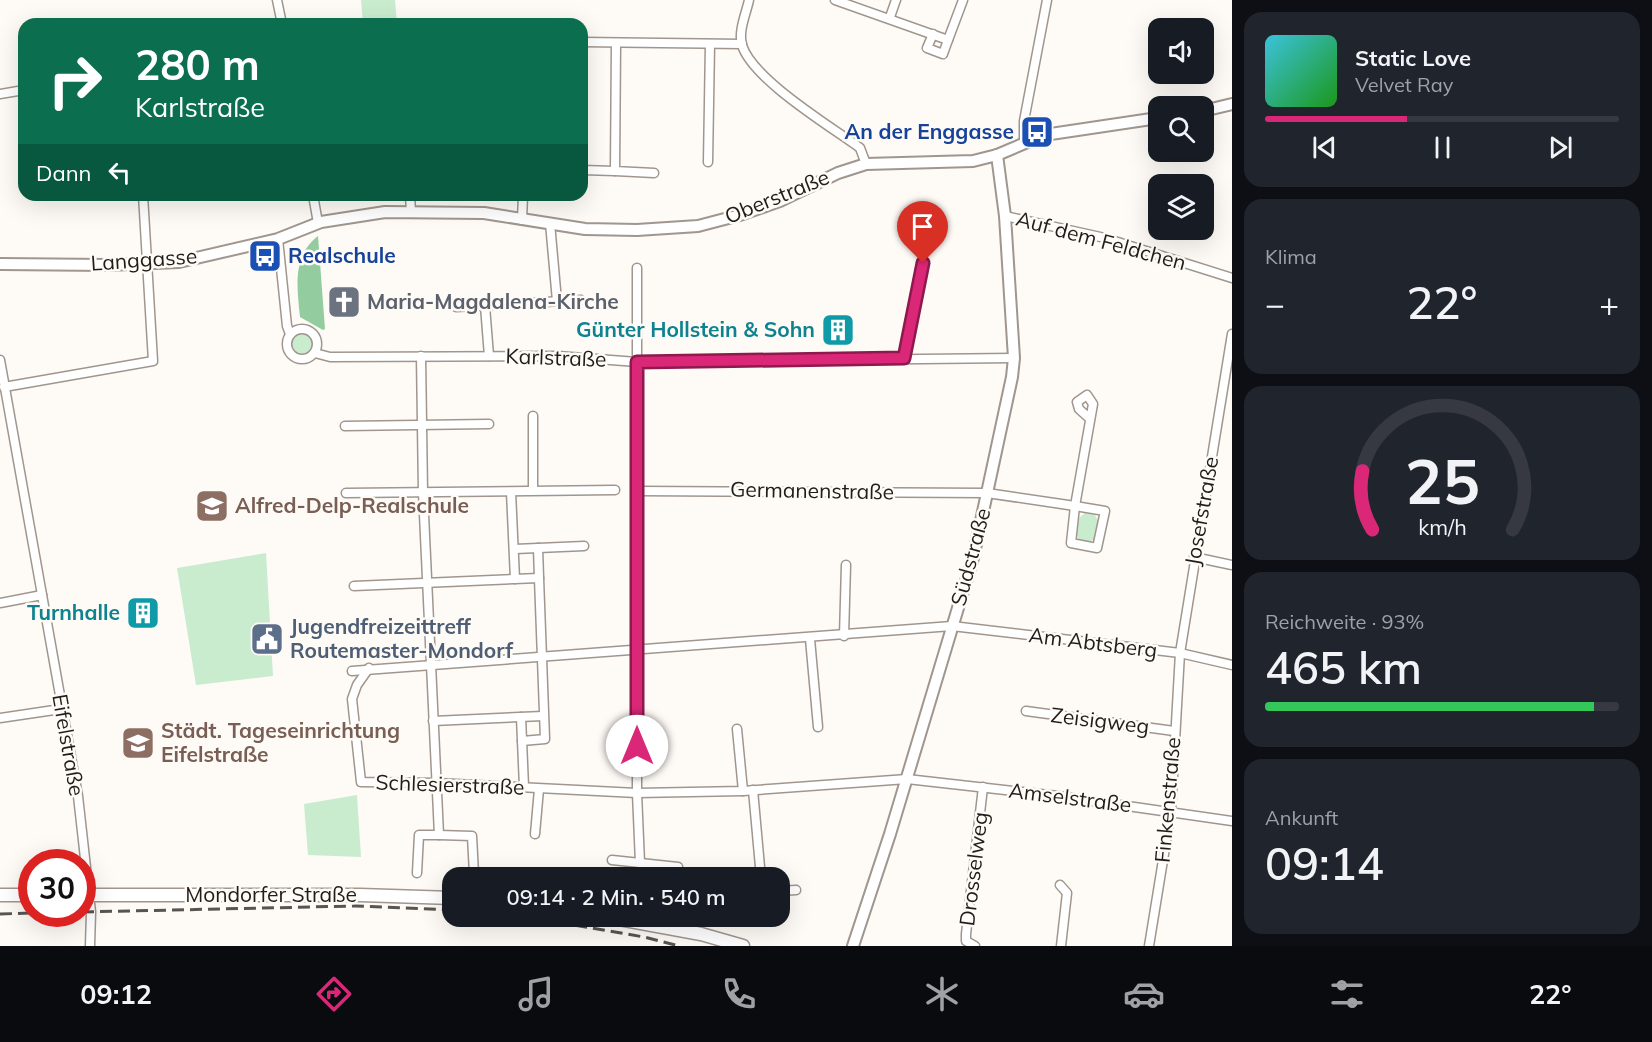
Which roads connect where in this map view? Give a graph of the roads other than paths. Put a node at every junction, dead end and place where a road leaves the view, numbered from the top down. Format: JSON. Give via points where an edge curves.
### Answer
{"nodes":[{"id":1,"x":277,"y":0,"type":"edge"},
{"id":2,"x":749,"y":0,"type":"edge"},
{"id":3,"x":835,"y":0,"type":"edge"},
{"id":4,"x":896,"y":0,"type":"edge"},
{"id":5,"x":963,"y":0,"type":"edge"},
{"id":6,"x":1047,"y":0,"type":"edge"},
{"id":7,"x":890,"y":17,"type":"junction"},
{"id":8,"x":281,"y":18,"type":"edge"},
{"id":9,"x":933,"y":34,"type":"junction"},
{"id":10,"x":948,"y":40,"type":"junction"},
{"id":11,"x":588,"y":42,"type":"edge"},
{"id":12,"x":616,"y":43,"type":"junction"},
{"id":13,"x":710,"y":44,"type":"junction"},
{"id":14,"x":742,"y":44,"type":"junction"},
{"id":15,"x":18,"y":91,"type":"edge"},
{"id":16,"x":0,"y":94,"type":"edge"},
{"id":17,"x":1232,"y":104,"type":"edge"},
{"id":18,"x":1214,"y":108,"type":"edge"},
{"id":19,"x":1148,"y":119,"type":"edge"},
{"id":20,"x":1024,"y":141,"type":"junction"},
{"id":21,"x":997,"y":155,"type":"junction"},
{"id":22,"x":708,"y":162,"type":"dead end"},
{"id":23,"x":866,"y":164,"type":"junction"},
{"id":24,"x":588,"y":170,"type":"edge"},
{"id":25,"x":615,"y":171,"type":"junction"},
{"id":26,"x":654,"y":173,"type":"dead end"},
{"id":27,"x":142,"y":201,"type":"edge"},
{"id":28,"x":314,"y":201,"type":"edge"},
{"id":29,"x":410,"y":201,"type":"edge"},
{"id":30,"x":523,"y":201,"type":"edge"},
{"id":31,"x":411,"y":212,"type":"junction"},
{"id":32,"x":1005,"y":216,"type":"junction"},
{"id":33,"x":522,"y":220,"type":"junction"},
{"id":34,"x":318,"y":223,"type":"junction"},
{"id":35,"x":550,"y":223,"type":"junction"},
{"id":36,"x":278,"y":239,"type":"junction"},
{"id":37,"x":146,"y":262,"type":"junction"},
{"id":38,"x":923,"y":263,"type":"dead end"},
{"id":39,"x":0,"y":264,"type":"edge"},
{"id":40,"x":637,"y":268,"type":"dead end"},
{"id":41,"x":1232,"y":278,"type":"edge"},
{"id":42,"x":581,"y":300,"type":"dead end"},
{"id":43,"x":557,"y":301,"type":"junction"},
{"id":44,"x":485,"y":306,"type":"junction"},
{"id":45,"x":456,"y":307,"type":"dead end"},
{"id":46,"x":290,"y":333,"type":"junction"},
{"id":47,"x":1232,"y":334,"type":"edge"},
{"id":48,"x":315,"y":353,"type":"junction"},
{"id":49,"x":421,"y":356,"type":"junction"},
{"id":50,"x":489,"y":356,"type":"junction"},
{"id":51,"x":904,"y":358,"type":"junction"},
{"id":52,"x":1014,"y":358,"type":"junction"},
{"id":53,"x":0,"y":360,"type":"edge"},
{"id":54,"x":637,"y":362,"type":"junction"},
{"id":55,"x":1228,"y":378,"type":"edge"},
{"id":56,"x":4,"y":387,"type":"junction"},
{"id":57,"x":4,"y":408,"type":"edge"},
{"id":58,"x":533,"y":416,"type":"dead end"},
{"id":59,"x":1089,"y":418,"type":"dead end"},
{"id":60,"x":489,"y":424,"type":"dead end"},
{"id":61,"x":345,"y":426,"type":"dead end"},
{"id":62,"x":421,"y":426,"type":"junction"},
{"id":63,"x":533,"y":490,"type":"junction"},
{"id":64,"x":615,"y":490,"type":"dead end"},
{"id":65,"x":637,"y":491,"type":"junction"},
{"id":66,"x":346,"y":492,"type":"dead end"},
{"id":67,"x":511,"y":492,"type":"junction"},
{"id":68,"x":423,"y":493,"type":"junction"},
{"id":69,"x":987,"y":493,"type":"junction"},
{"id":70,"x":1075,"y":506,"type":"junction"},
{"id":71,"x":584,"y":546,"type":"dead end"},
{"id":72,"x":538,"y":548,"type":"junction"},
{"id":73,"x":515,"y":549,"type":"junction"},
{"id":74,"x":1194,"y":557,"type":"junction"},
{"id":75,"x":846,"y":565,"type":"dead end"},
{"id":76,"x":1232,"y":565,"type":"edge"},
{"id":77,"x":539,"y":578,"type":"junction"},
{"id":78,"x":515,"y":579,"type":"junction"},
{"id":79,"x":426,"y":582,"type":"junction"},
{"id":80,"x":354,"y":586,"type":"dead end"},
{"id":81,"x":42,"y":595,"type":"junction"},
{"id":82,"x":0,"y":603,"type":"edge"},
{"id":83,"x":952,"y":626,"type":"junction"},
{"id":84,"x":844,"y":636,"type":"junction"},
{"id":85,"x":810,"y":639,"type":"junction"},
{"id":86,"x":637,"y":652,"type":"junction"},
{"id":87,"x":1180,"y":653,"type":"junction"},
{"id":88,"x":542,"y":659,"type":"junction"},
{"id":89,"x":433,"y":664,"type":"junction"},
{"id":90,"x":1232,"y":665,"type":"edge"},
{"id":91,"x":369,"y":668,"type":"junction"},
{"id":92,"x":352,"y":671,"type":"dead end"},
{"id":93,"x":61,"y":709,"type":"junction"},
{"id":94,"x":1026,"y":711,"type":"dead end"},
{"id":95,"x":543,"y":716,"type":"junction"},
{"id":96,"x":521,"y":717,"type":"junction"},
{"id":97,"x":0,"y":718,"type":"edge"},
{"id":98,"x":433,"y":721,"type":"junction"},
{"id":99,"x":818,"y":727,"type":"dead end"},
{"id":100,"x":737,"y":729,"type":"dead end"},
{"id":101,"x":1174,"y":730,"type":"junction"},
{"id":102,"x":522,"y":741,"type":"junction"},
{"id":103,"x":906,"y":779,"type":"junction"},
{"id":104,"x":437,"y":783,"type":"junction"},
{"id":105,"x":983,"y":787,"type":"junction"},
{"id":106,"x":524,"y":788,"type":"junction"},
{"id":107,"x":538,"y":789,"type":"junction"},
{"id":108,"x":753,"y":790,"type":"junction"},
{"id":109,"x":743,"y":791,"type":"junction"},
{"id":110,"x":637,"y":793,"type":"junction"},
{"id":111,"x":1171,"y":811,"type":"junction"},
{"id":112,"x":1232,"y":821,"type":"edge"},
{"id":113,"x":535,"y":834,"type":"dead end"},
{"id":114,"x":439,"y":835,"type":"junction"},
{"id":115,"x":82,"y":849,"type":"edge"},
{"id":116,"x":612,"y":860,"type":"dead end"},
{"id":117,"x":640,"y":863,"type":"junction"},
{"id":118,"x":474,"y":867,"type":"edge"},
{"id":119,"x":678,"y":867,"type":"dead end"},
{"id":120,"x":760,"y":867,"type":"edge"},
{"id":121,"x":417,"y":873,"type":"dead end"},
{"id":122,"x":1060,"y":885,"type":"dead end"},
{"id":123,"x":790,"y":890,"type":"edge"},
{"id":124,"x":796,"y":890,"type":"dead end"},
{"id":125,"x":0,"y":895,"type":"edge"},
{"id":126,"x":18,"y":895,"type":"edge"},
{"id":127,"x":96,"y":895,"type":"edge"},
{"id":128,"x":442,"y":898,"type":"edge"},
{"id":129,"x":89,"y":927,"type":"edge"},
{"id":130,"x":663,"y":927,"type":"edge"},
{"id":131,"x":90,"y":946,"type":"edge"},
{"id":132,"x":743,"y":946,"type":"edge"},
{"id":133,"x":853,"y":946,"type":"edge"},
{"id":134,"x":975,"y":946,"type":"edge"},
{"id":135,"x":1061,"y":946,"type":"edge"},
{"id":136,"x":1149,"y":946,"type":"edge"}],
"edges":[{"from":1,"to":8,"type":"street"},
{"from":2,"to":14,"type":"street"},
{"from":3,"to":7,"type":"street"},
{"from":4,"to":7,"type":"street"},
{"from":5,"to":10,"type":"street"},
{"from":6,"to":20,"type":"street","via":[[1024,121]]},
{"from":7,"to":9,"type":"street"},
{"from":9,"to":10,"type":"street"},
{"from":9,"to":10,"type":"street","via":[[927,48],[943,54]]},
{"from":11,"to":12,"type":"street"},
{"from":12,"to":13,"type":"street"},
{"from":12,"to":25,"type":"street"},
{"from":13,"to":14,"type":"street"},
{"from":13,"to":22,"type":"street"},
{"from":14,"to":23,"type":"street","via":[[754,68],[860,148]]},
{"from":15,"to":16,"type":"street"},
{"from":17,"to":18,"type":"street"},
{"from":19,"to":20,"type":"street","name":"Oberstraße","via":[[1078,128]]},
{"from":20,"to":21,"type":"street","name":"Oberstraße"},
{"from":21,"to":23,"type":"street","name":"Oberstraße","via":[[950,164]]},
{"from":21,"to":32,"type":"street","name":"Südstraße"},
{"from":23,"to":35,"type":"street","name":"Oberstraße","via":[[780,201],[698,226],[637,231]]},
{"from":24,"to":25,"type":"street"},
{"from":25,"to":26,"type":"street"},
{"from":27,"to":37,"type":"street"},
{"from":28,"to":34,"type":"street"},
{"from":29,"to":31,"type":"street"},
{"from":30,"to":33,"type":"street"},
{"from":31,"to":33,"type":"street","name":"Oberstraße","via":[[484,213]]},
{"from":31,"to":34,"type":"street","name":"Oberstraße","via":[[340,217]]},
{"from":32,"to":41,"type":"street","name":"Auf dem Feldchen","via":[[1105,238]]},
{"from":32,"to":52,"type":"street","name":"Südstraße"},
{"from":33,"to":35,"type":"street","name":"Oberstraße"},
{"from":34,"to":36,"type":"street","name":"Langgasse"},
{"from":35,"to":43,"type":"street"},
{"from":36,"to":37,"type":"street","name":"Langgasse","via":[[179,262]]},
{"from":36,"to":46,"type":"street","name":"Karlstraße","via":[[286,326]]},
{"from":37,"to":39,"type":"street","name":"Langgasse"},
{"from":37,"to":56,"type":"street","via":[[153,361]]},
{"from":38,"to":51,"type":"street"},
{"from":40,"to":54,"type":"street"},
{"from":42,"to":43,"type":"street"},
{"from":43,"to":44,"type":"street"},
{"from":44,"to":45,"type":"street"},
{"from":44,"to":50,"type":"street"},
{"from":46,"to":48,"type":"street","via":[[301,329],[311,332],[317,342]]},
{"from":46,"to":48,"type":"street","name":"Karlstraße","via":[[286,344],[292,356],[304,360]]},
{"from":47,"to":55,"type":"street","name":"Josefstraße"},
{"from":48,"to":49,"type":"street","name":"Karlstraße","via":[[330,357]]},
{"from":49,"to":50,"type":"street","name":"Karlstraße"},
{"from":49,"to":62,"type":"street"},
{"from":50,"to":54,"type":"street","name":"Karlstraße"},
{"from":51,"to":52,"type":"street","name":"Karlstraße"},
{"from":51,"to":54,"type":"street","name":"Karlstraße"},
{"from":52,"to":69,"type":"street","name":"Südstraße"},
{"from":53,"to":56,"type":"street","name":"Eifelstraße"},
{"from":54,"to":65,"type":"street"},
{"from":55,"to":74,"type":"street","name":"Josefstraße"},
{"from":56,"to":57,"type":"street","name":"Eifelstraße"},
{"from":57,"to":81,"type":"street","name":"Eifelstraße"},
{"from":58,"to":63,"type":"street"},
{"from":59,"to":70,"type":"street"},
{"from":60,"to":62,"type":"street"},
{"from":61,"to":62,"type":"street"},
{"from":62,"to":68,"type":"street"},
{"from":63,"to":64,"type":"street"},
{"from":63,"to":67,"type":"street"},
{"from":65,"to":69,"type":"street","name":"Germanenstraße"},
{"from":65,"to":86,"type":"street"},
{"from":66,"to":68,"type":"street"},
{"from":67,"to":68,"type":"street"},
{"from":67,"to":73,"type":"street"},
{"from":68,"to":79,"type":"street"},
{"from":69,"to":70,"type":"street","name":"Germanenstraße"},
{"from":69,"to":83,"type":"street","name":"Südstraße","via":[[976,549]]},
{"from":70,"to":70,"type":"street","via":[[1105,511],[1097,548],[1071,543]]},
{"from":71,"to":72,"type":"street"},
{"from":72,"to":73,"type":"street"},
{"from":72,"to":77,"type":"street"},
{"from":73,"to":78,"type":"street"},
{"from":74,"to":76,"type":"street"},
{"from":74,"to":87,"type":"street","name":"Josefstraße"},
{"from":75,"to":84,"type":"street"},
{"from":77,"to":78,"type":"street"},
{"from":77,"to":88,"type":"street"},
{"from":78,"to":79,"type":"street"},
{"from":79,"to":80,"type":"street"},
{"from":79,"to":89,"type":"street"},
{"from":81,"to":82,"type":"street"},
{"from":81,"to":93,"type":"street","name":"Eifelstraße"},
{"from":83,"to":84,"type":"street","name":"Am Abtsberg"},
{"from":83,"to":87,"type":"street","name":"Am Abtsberg"},
{"from":83,"to":103,"type":"street","name":"Südstraße"},
{"from":84,"to":85,"type":"street","name":"Am Abtsberg"},
{"from":85,"to":86,"type":"street","name":"Am Abtsberg"},
{"from":85,"to":99,"type":"street"},
{"from":86,"to":88,"type":"street","name":"Am Abtsberg"},
{"from":86,"to":110,"type":"street"},
{"from":87,"to":90,"type":"street","name":"Am Abtsberg"},
{"from":87,"to":101,"type":"street","name":"Finkenstraße"},
{"from":88,"to":89,"type":"street","name":"Am Abtsberg"},
{"from":88,"to":95,"type":"street"},
{"from":89,"to":91,"type":"street","name":"Am Abtsberg"},
{"from":89,"to":98,"type":"street"},
{"from":91,"to":92,"type":"street","name":"Am Abtsberg"},
{"from":91,"to":104,"type":"street","name":"Schlesierstraße","via":[[352,699],[361,782]]},
{"from":93,"to":97,"type":"street"},
{"from":93,"to":115,"type":"street","name":"Eifelstraße","via":[[78,796]]},
{"from":94,"to":101,"type":"street","name":"Zeisigweg"},
{"from":95,"to":96,"type":"street"},
{"from":95,"to":102,"type":"street","via":[[545,739]]},
{"from":96,"to":98,"type":"street"},
{"from":96,"to":102,"type":"street"},
{"from":98,"to":104,"type":"street"},
{"from":100,"to":109,"type":"street"},
{"from":101,"to":111,"type":"street","name":"Finkenstraße"},
{"from":102,"to":106,"type":"street"},
{"from":103,"to":105,"type":"street","name":"Amselstraße"},
{"from":103,"to":108,"type":"street","name":"Schlesierstraße"},
{"from":103,"to":133,"type":"street","name":"Südstraße"},
{"from":104,"to":106,"type":"street","name":"Schlesierstraße"},
{"from":104,"to":114,"type":"street"},
{"from":105,"to":111,"type":"street","name":"Amselstraße"},
{"from":105,"to":134,"type":"street","name":"Drosselweg","via":[[966,934],[966,942]]},
{"from":106,"to":107,"type":"street","name":"Schlesierstraße"},
{"from":107,"to":110,"type":"street","name":"Schlesierstraße"},
{"from":107,"to":113,"type":"street","name":"Schlesierstraße"},
{"from":108,"to":109,"type":"street","name":"Schlesierstraße"},
{"from":108,"to":120,"type":"street"},
{"from":109,"to":110,"type":"street","name":"Schlesierstraße"},
{"from":110,"to":117,"type":"street"},
{"from":111,"to":112,"type":"street","name":"Amselstraße"},
{"from":111,"to":136,"type":"street","name":"Finkenstraße"},
{"from":114,"to":118,"type":"street","via":[[472,836]]},
{"from":114,"to":121,"type":"street","via":[[419,835]]},
{"from":116,"to":117,"type":"street"},
{"from":117,"to":119,"type":"street"},
{"from":122,"to":135,"type":"street","via":[[1067,893]]},
{"from":123,"to":124,"type":"street"},
{"from":125,"to":126,"type":"main road"},
{"from":127,"to":128,"type":"main road","name":"Mondorfer Straße"},
{"from":129,"to":131,"type":"street","name":"Eifelstraße"},
{"from":130,"to":132,"type":"main road"}]}
